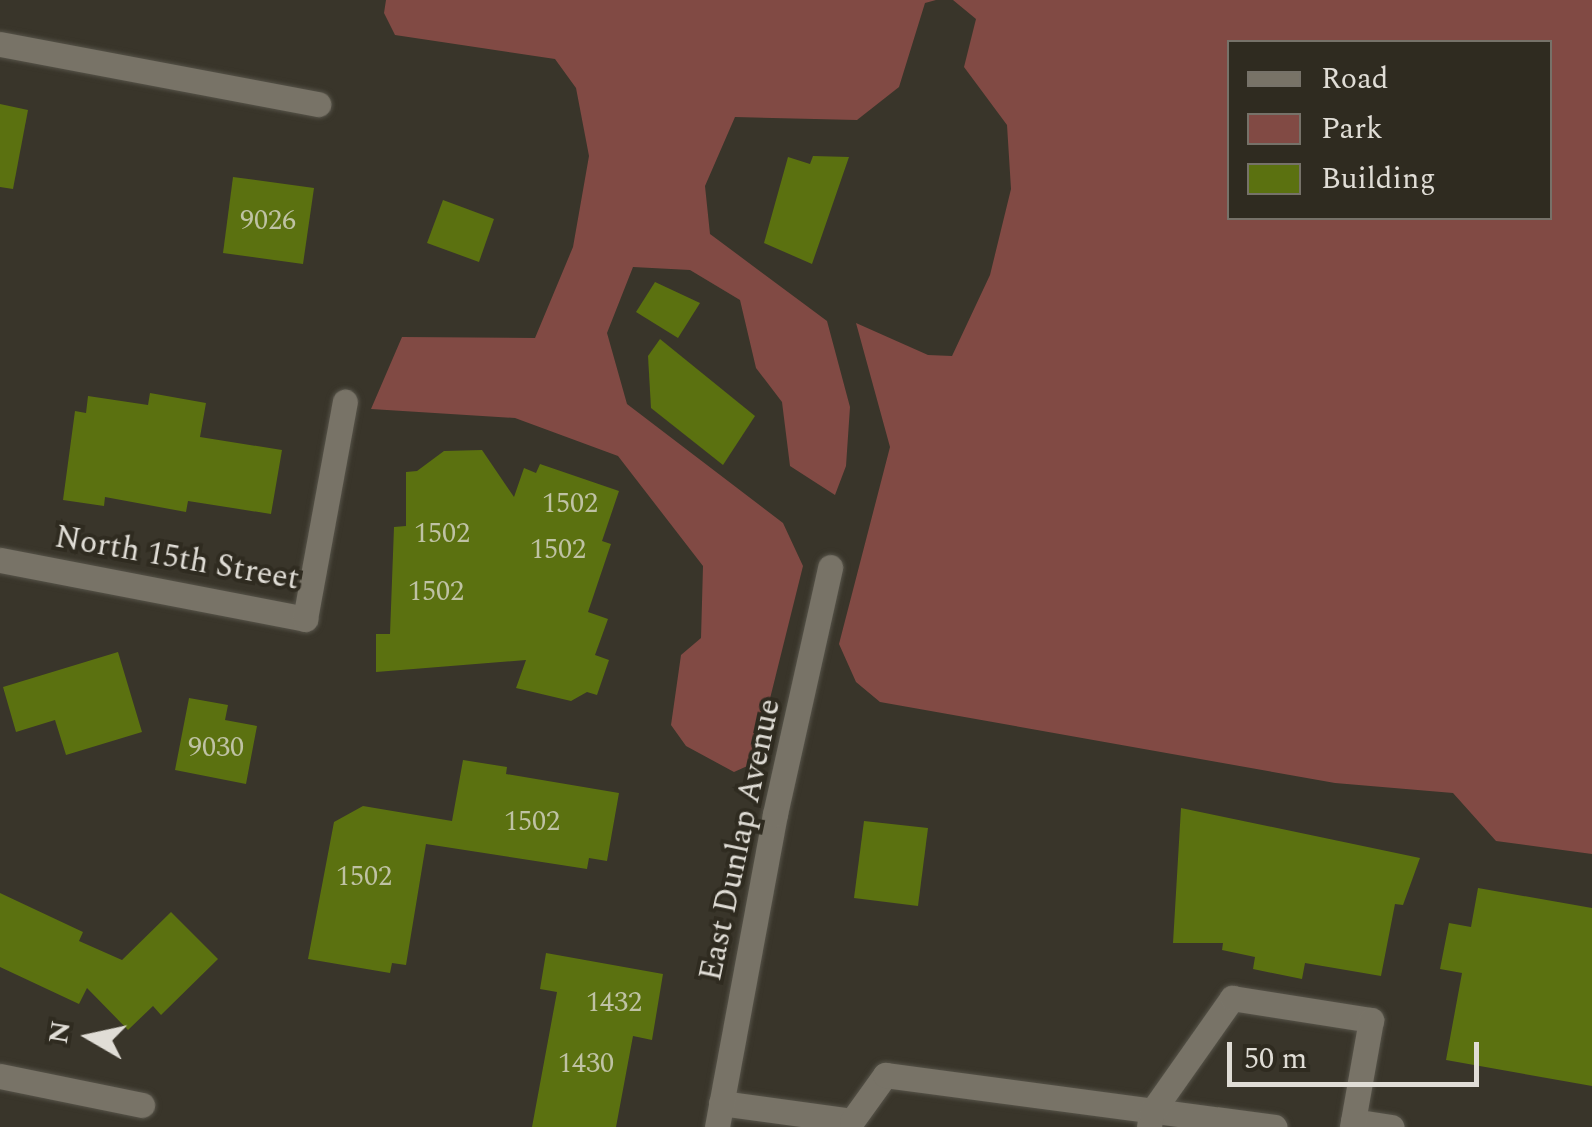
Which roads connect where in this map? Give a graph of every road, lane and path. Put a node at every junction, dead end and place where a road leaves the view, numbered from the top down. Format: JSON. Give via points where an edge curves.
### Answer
{"nodes":[{"id":1,"x":0,"y":44,"type":"edge"},
{"id":2,"x":318,"y":104,"type":"dead end"},
{"id":3,"x":345,"y":402,"type":"dead end"},
{"id":4,"x":0,"y":560,"type":"edge"},
{"id":5,"x":830,"y":567,"type":"dead end"},
{"id":6,"x":0,"y":1076,"type":"edge"},
{"id":7,"x":142,"y":1105,"type":"dead end"},
{"id":8,"x":719,"y":1115,"type":"edge"},
{"id":9,"x":1150,"y":1120,"type":"edge"},
{"id":10,"x":853,"y":1124,"type":"edge"},
{"id":11,"x":1353,"y":1124,"type":"edge"},
{"id":12,"x":1275,"y":1127,"type":"edge"},
{"id":13,"x":1392,"y":1127,"type":"edge"}],
"edges":[{"from":1,"to":2,"type":"street"},
{"from":3,"to":4,"type":"street","name":"North 15th Street","via":[[305,619]]},
{"from":5,"to":8,"type":"street","name":"East Dunlap Avenue"},
{"from":6,"to":7,"type":"street"},
{"from":8,"to":10,"type":"street"},
{"from":9,"to":10,"type":"street","via":[[885,1076]]},
{"from":9,"to":11,"type":"street","via":[[1232,998],[1371,1020]]},
{"from":9,"to":12,"type":"street"},
{"from":11,"to":13,"type":"street"}]}
